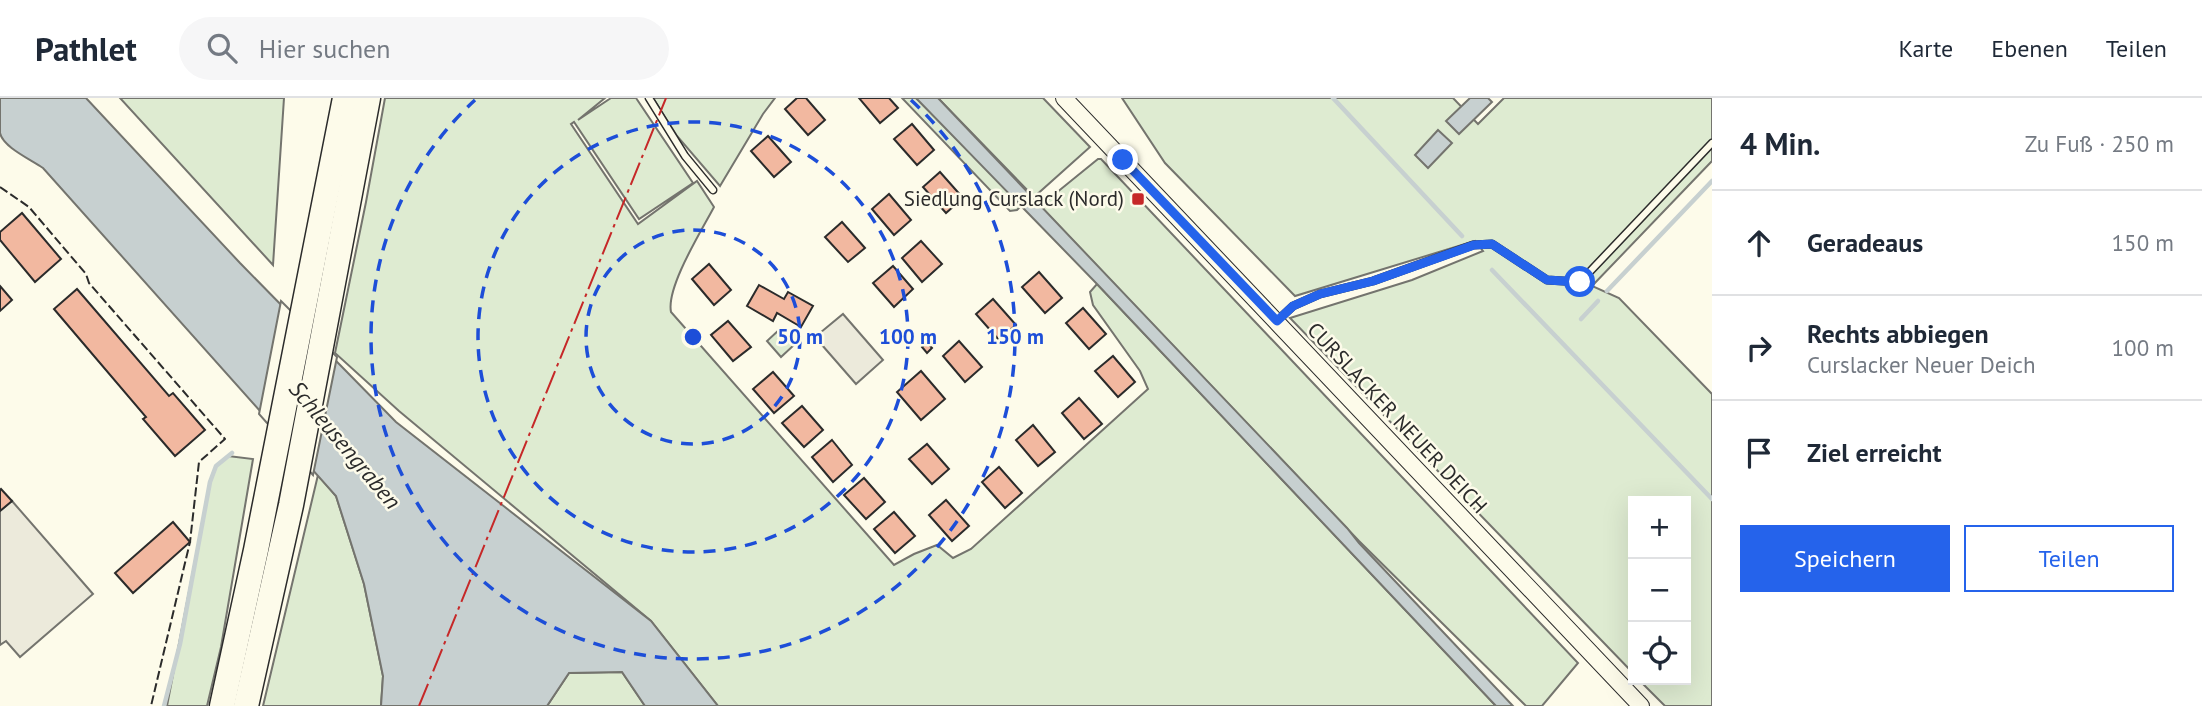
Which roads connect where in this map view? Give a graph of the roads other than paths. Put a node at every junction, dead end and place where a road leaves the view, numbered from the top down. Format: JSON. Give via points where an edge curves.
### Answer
{"nodes":[{"id":1,"x":345,"y":98,"type":"edge"},
{"id":2,"x":368,"y":98,"type":"edge"},
{"id":3,"x":649,"y":98,"type":"edge"},
{"id":4,"x":1064,"y":98,"type":"edge"},
{"id":5,"x":1712,"y":143,"type":"edge"},
{"id":6,"x":713,"y":190,"type":"dead end"},
{"id":7,"x":1277,"y":321,"type":"junction"},
{"id":8,"x":222,"y":706,"type":"edge"},
{"id":9,"x":246,"y":706,"type":"edge"},
{"id":10,"x":1641,"y":706,"type":"edge"}],
"edges":[{"from":1,"to":8,"type":"highway"},
{"from":2,"to":9,"type":"highway","via":[[291,505]]},
{"from":3,"to":6,"type":"lane","via":[[685,156]]},
{"from":4,"to":7,"type":"street","name":"CURSLACKER NEUER DEICH"},
{"from":5,"to":7,"type":"lane","via":[[1580,282],[1547,280],[1492,244],[1474,245],[1373,281],[1320,294],[1293,306]]},
{"from":7,"to":10,"type":"street","name":"CURSLACKER NEUER DEICH"}]}
